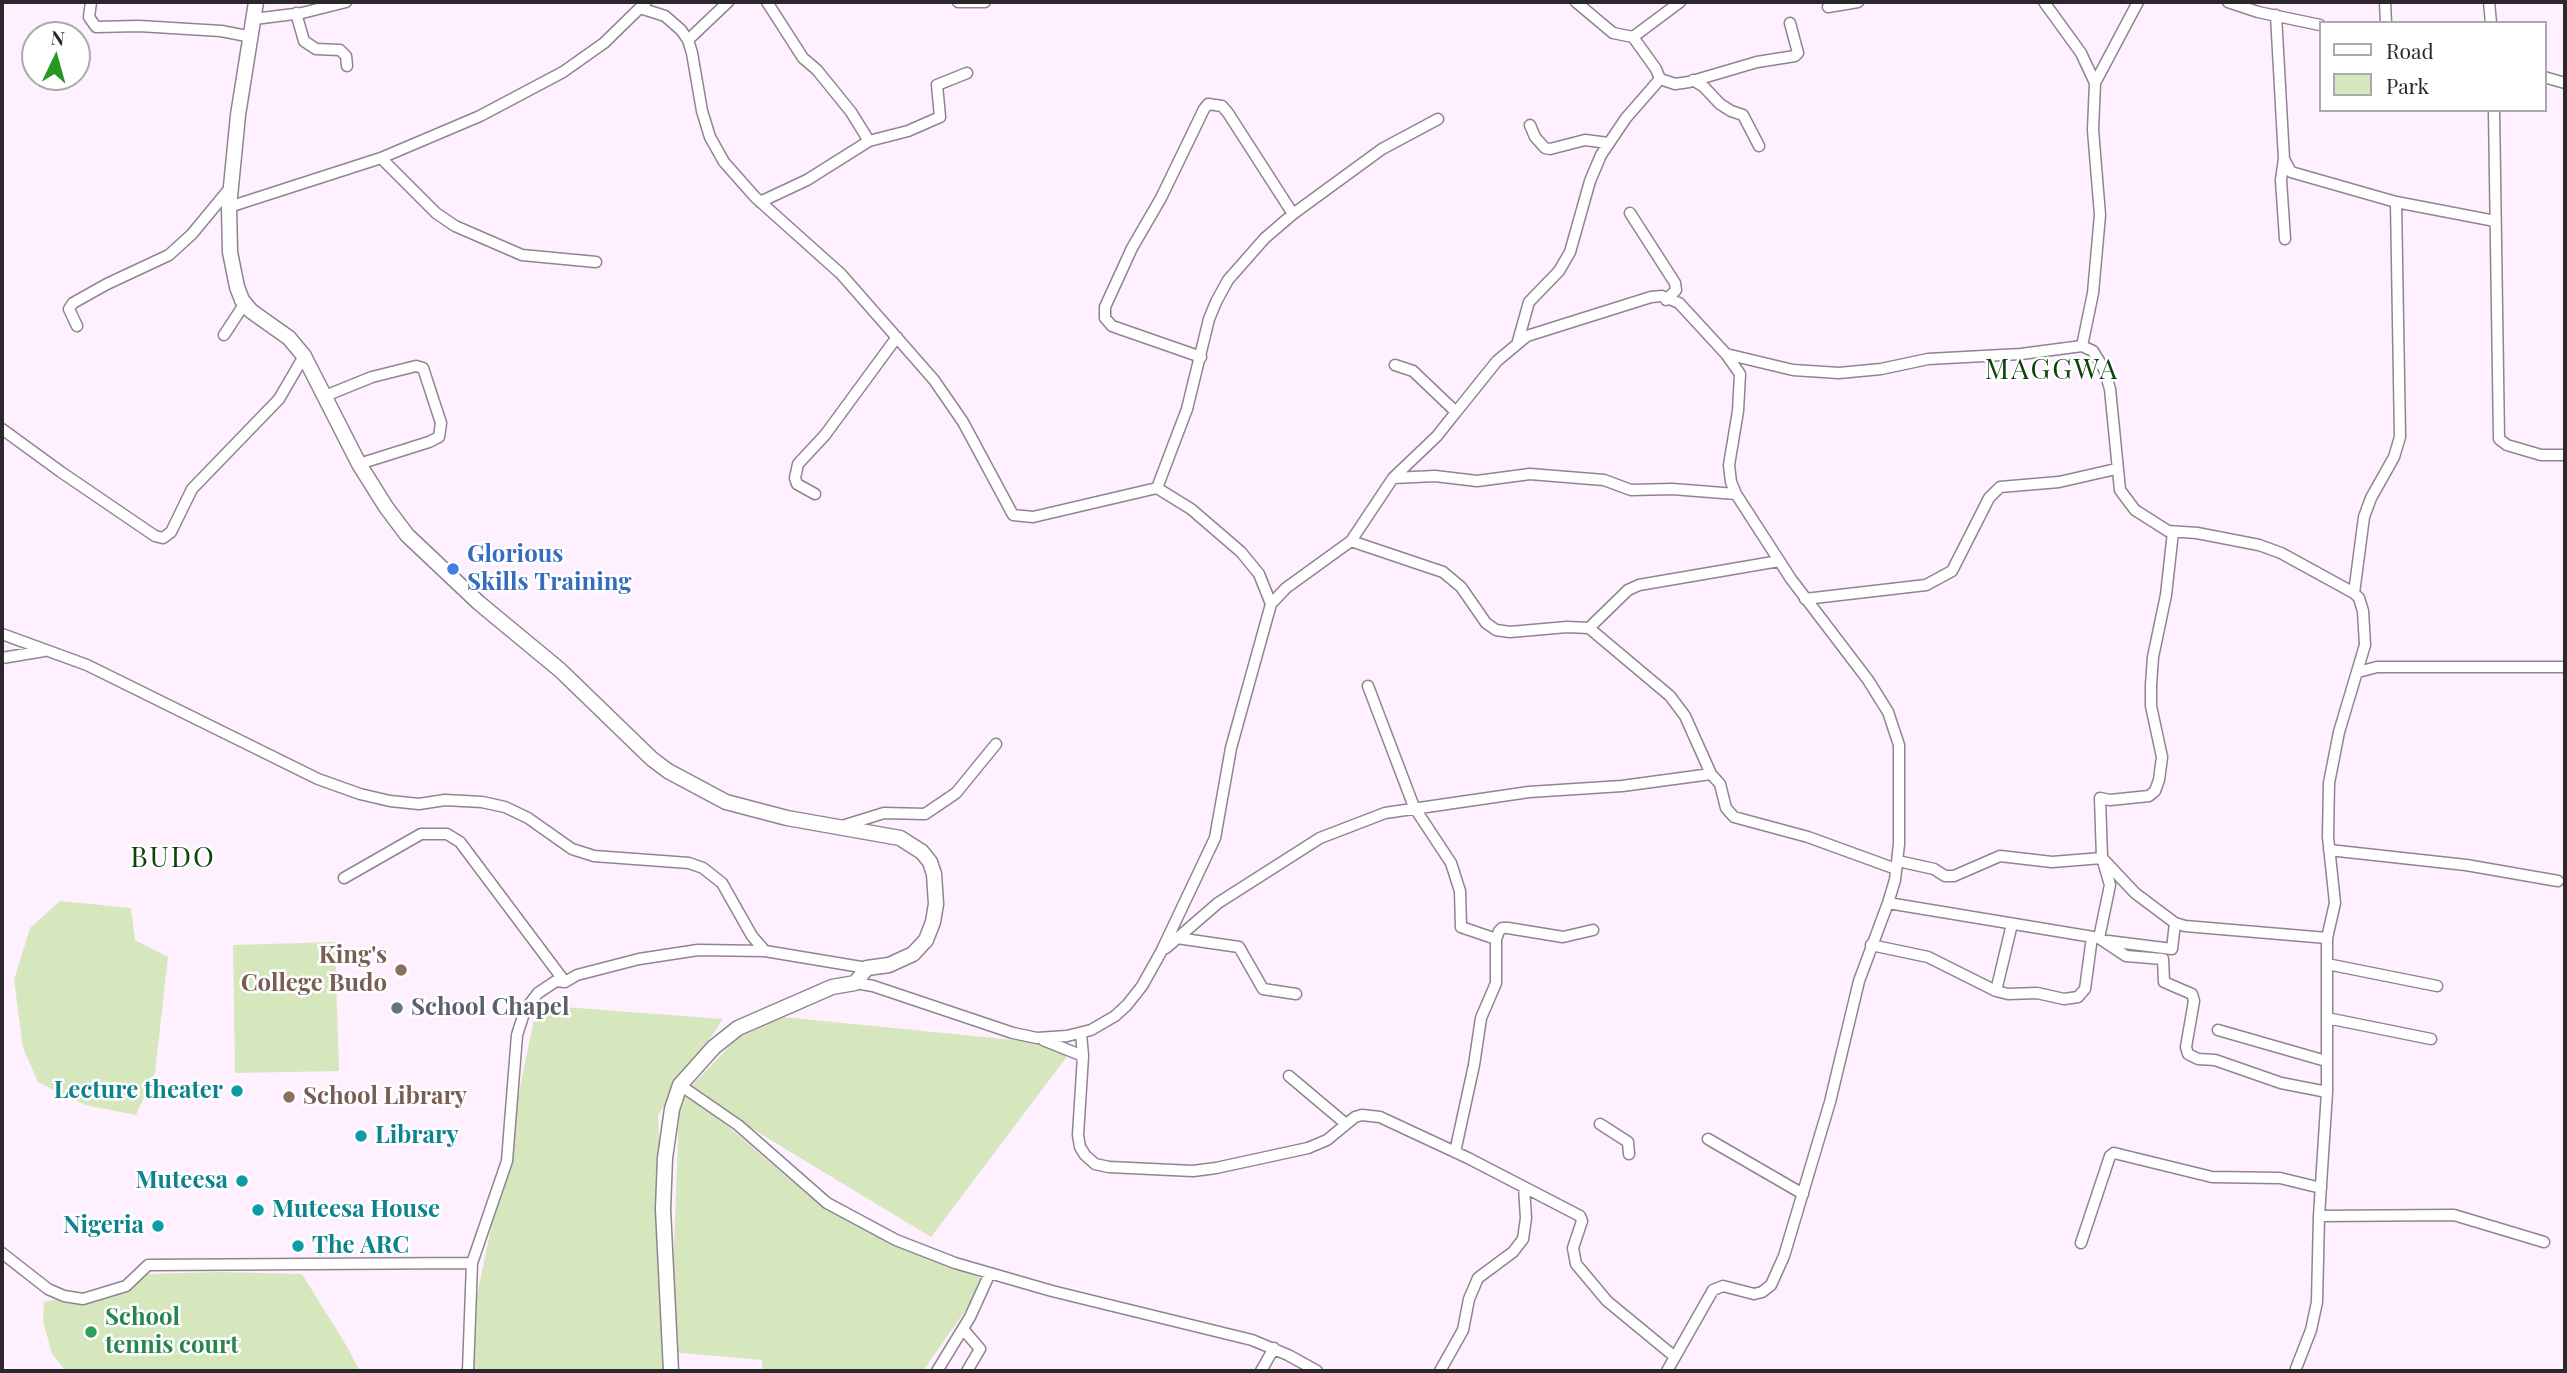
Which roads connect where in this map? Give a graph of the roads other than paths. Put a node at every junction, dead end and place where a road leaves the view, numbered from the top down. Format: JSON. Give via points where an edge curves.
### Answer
{"nodes":[{"id":1,"x":91,"y":2,"type":"edge"},
{"id":2,"x":256,"y":2,"type":"edge"},
{"id":3,"x":346,"y":2,"type":"edge"},
{"id":4,"x":728,"y":2,"type":"edge"},
{"id":5,"x":767,"y":2,"type":"edge"},
{"id":6,"x":958,"y":2,"type":"edge"},
{"id":7,"x":985,"y":2,"type":"edge"},
{"id":8,"x":1576,"y":2,"type":"edge"},
{"id":9,"x":1680,"y":2,"type":"edge"},
{"id":10,"x":1858,"y":2,"type":"edge"},
{"id":11,"x":2044,"y":2,"type":"edge"},
{"id":12,"x":2138,"y":2,"type":"edge"},
{"id":13,"x":2228,"y":2,"type":"edge"},
{"id":14,"x":2385,"y":2,"type":"edge"},
{"id":15,"x":2489,"y":2,"type":"edge"},
{"id":16,"x":643,"y":5,"type":"edge"},
{"id":17,"x":1828,"y":7,"type":"dead end"},
{"id":18,"x":296,"y":13,"type":"junction"},
{"id":19,"x":2276,"y":15,"type":"junction"},
{"id":20,"x":254,"y":19,"type":"junction"},
{"id":21,"x":2386,"y":21,"type":"edge"},
{"id":22,"x":2491,"y":21,"type":"edge"},
{"id":23,"x":1790,"y":23,"type":"dead end"},
{"id":24,"x":2318,"y":25,"type":"edge"},
{"id":25,"x":251,"y":37,"type":"junction"},
{"id":26,"x":1633,"y":37,"type":"junction"},
{"id":27,"x":688,"y":40,"type":"junction"},
{"id":28,"x":348,"y":66,"type":"dead end"},
{"id":29,"x":967,"y":73,"type":"dead end"},
{"id":30,"x":2546,"y":78,"type":"edge"},
{"id":31,"x":1660,"y":79,"type":"junction"},
{"id":32,"x":1693,"y":80,"type":"junction"},
{"id":33,"x":2095,"y":83,"type":"junction"},
{"id":34,"x":2565,"y":83,"type":"edge"},
{"id":35,"x":2494,"y":112,"type":"edge"},
{"id":36,"x":1438,"y":119,"type":"dead end"},
{"id":37,"x":1530,"y":125,"type":"dead end"},
{"id":38,"x":869,"y":141,"type":"junction"},
{"id":39,"x":1608,"y":143,"type":"junction"},
{"id":40,"x":1759,"y":146,"type":"dead end"},
{"id":41,"x":381,"y":158,"type":"junction"},
{"id":42,"x":2284,"y":159,"type":"junction"},
{"id":43,"x":230,"y":188,"type":"junction"},
{"id":44,"x":760,"y":202,"type":"junction"},
{"id":45,"x":2396,"y":202,"type":"junction"},
{"id":46,"x":229,"y":207,"type":"junction"},
{"id":47,"x":1630,"y":213,"type":"dead end"},
{"id":48,"x":1293,"y":214,"type":"junction"},
{"id":49,"x":2495,"y":221,"type":"junction"},
{"id":50,"x":2285,"y":239,"type":"dead end"},
{"id":51,"x":596,"y":262,"type":"dead end"},
{"id":52,"x":1667,"y":300,"type":"junction"},
{"id":53,"x":245,"y":303,"type":"junction"},
{"id":54,"x":77,"y":326,"type":"dead end"},
{"id":55,"x":224,"y":335,"type":"dead end"},
{"id":56,"x":897,"y":337,"type":"junction"},
{"id":57,"x":1518,"y":341,"type":"junction"},
{"id":58,"x":2082,"y":346,"type":"junction"},
{"id":59,"x":1726,"y":355,"type":"junction"},
{"id":60,"x":304,"y":356,"type":"junction"},
{"id":61,"x":1201,"y":357,"type":"junction"},
{"id":62,"x":1395,"y":365,"type":"dead end"},
{"id":63,"x":325,"y":396,"type":"junction"},
{"id":64,"x":1456,"y":412,"type":"junction"},
{"id":65,"x":2,"y":429,"type":"edge"},
{"id":66,"x":2565,"y":455,"type":"edge"},
{"id":67,"x":359,"y":464,"type":"junction"},
{"id":68,"x":2116,"y":469,"type":"junction"},
{"id":69,"x":1393,"y":478,"type":"junction"},
{"id":70,"x":1157,"y":488,"type":"junction"},
{"id":71,"x":815,"y":494,"type":"dead end"},
{"id":72,"x":1736,"y":494,"type":"junction"},
{"id":73,"x":2173,"y":532,"type":"junction"},
{"id":74,"x":1351,"y":541,"type":"junction"},
{"id":75,"x":1779,"y":561,"type":"junction"},
{"id":76,"x":2354,"y":593,"type":"junction"},
{"id":77,"x":1805,"y":599,"type":"junction"},
{"id":78,"x":1271,"y":604,"type":"junction"},
{"id":79,"x":1589,"y":628,"type":"junction"},
{"id":80,"x":2,"y":634,"type":"edge"},
{"id":81,"x":46,"y":650,"type":"junction"},
{"id":82,"x":2,"y":658,"type":"edge"},
{"id":83,"x":2565,"y":667,"type":"edge"},
{"id":84,"x":2358,"y":671,"type":"junction"},
{"id":85,"x":1368,"y":686,"type":"dead end"},
{"id":86,"x":996,"y":744,"type":"dead end"},
{"id":87,"x":1711,"y":775,"type":"junction"},
{"id":88,"x":1414,"y":807,"type":"junction"},
{"id":89,"x":839,"y":827,"type":"junction"},
{"id":90,"x":2329,"y":850,"type":"junction"},
{"id":91,"x":2102,"y":858,"type":"junction"},
{"id":92,"x":1897,"y":865,"type":"junction"},
{"id":93,"x":344,"y":878,"type":"dead end"},
{"id":94,"x":2558,"y":881,"type":"dead end"},
{"id":95,"x":1888,"y":903,"type":"junction"},
{"id":96,"x":2175,"y":923,"type":"junction"},
{"id":97,"x":2012,"y":924,"type":"junction"},
{"id":98,"x":1593,"y":930,"type":"dead end"},
{"id":99,"x":1177,"y":938,"type":"junction"},
{"id":100,"x":2099,"y":938,"type":"junction"},
{"id":101,"x":2327,"y":938,"type":"junction"},
{"id":102,"x":1496,"y":939,"type":"junction"},
{"id":103,"x":1871,"y":945,"type":"junction"},
{"id":104,"x":765,"y":951,"type":"junction"},
{"id":105,"x":1161,"y":952,"type":"junction"},
{"id":106,"x":2327,"y":964,"type":"junction"},
{"id":107,"x":867,"y":968,"type":"junction"},
{"id":108,"x":565,"y":982,"type":"junction"},
{"id":109,"x":855,"y":984,"type":"junction"},
{"id":110,"x":2437,"y":986,"type":"dead end"},
{"id":111,"x":1996,"y":991,"type":"junction"},
{"id":112,"x":1296,"y":994,"type":"dead end"},
{"id":113,"x":2327,"y":1018,"type":"junction"},
{"id":114,"x":2218,"y":1030,"type":"dead end"},
{"id":115,"x":1081,"y":1033,"type":"junction"},
{"id":116,"x":1037,"y":1038,"type":"junction"},
{"id":117,"x":2431,"y":1039,"type":"dead end"},
{"id":118,"x":1083,"y":1056,"type":"junction"},
{"id":119,"x":2326,"y":1061,"type":"junction"},
{"id":120,"x":1289,"y":1076,"type":"dead end"},
{"id":121,"x":680,"y":1085,"type":"junction"},
{"id":122,"x":2327,"y":1091,"type":"junction"},
{"id":123,"x":1346,"y":1124,"type":"junction"},
{"id":124,"x":1600,"y":1124,"type":"dead end"},
{"id":125,"x":1708,"y":1139,"type":"dead end"},
{"id":126,"x":1455,"y":1152,"type":"junction"},
{"id":127,"x":1629,"y":1154,"type":"dead end"},
{"id":128,"x":1524,"y":1187,"type":"junction"},
{"id":129,"x":2321,"y":1188,"type":"junction"},
{"id":130,"x":1803,"y":1194,"type":"junction"},
{"id":131,"x":2319,"y":1216,"type":"junction"},
{"id":132,"x":2544,"y":1242,"type":"dead end"},
{"id":133,"x":2081,"y":1243,"type":"dead end"},
{"id":134,"x":2,"y":1253,"type":"edge"},
{"id":135,"x":472,"y":1263,"type":"junction"},
{"id":136,"x":990,"y":1273,"type":"junction"},
{"id":137,"x":963,"y":1329,"type":"junction"},
{"id":138,"x":1274,"y":1349,"type":"junction"},
{"id":139,"x":1675,"y":1357,"type":"junction"},
{"id":140,"x":468,"y":1371,"type":"edge"},
{"id":141,"x":671,"y":1371,"type":"edge"},
{"id":142,"x":937,"y":1371,"type":"edge"},
{"id":143,"x":967,"y":1371,"type":"edge"},
{"id":144,"x":1261,"y":1371,"type":"edge"},
{"id":145,"x":1317,"y":1371,"type":"edge"},
{"id":146,"x":1440,"y":1371,"type":"edge"},
{"id":147,"x":1667,"y":1371,"type":"edge"},
{"id":148,"x":2295,"y":1371,"type":"edge"}],
"edges":[{"from":1,"to":25,"type":"street","via":[[89,17],[96,27],[221,31]]},
{"from":2,"to":20,"type":"street"},
{"from":3,"to":18,"type":"street"},
{"from":4,"to":27,"type":"street"},
{"from":5,"to":38,"type":"street","via":[[803,58],[851,112]]},
{"from":6,"to":7,"type":"street"},
{"from":8,"to":26,"type":"street","via":[[1613,33]]},
{"from":9,"to":26,"type":"street"},
{"from":10,"to":17,"type":"street"},
{"from":11,"to":33,"type":"street","via":[[2081,53]]},
{"from":12,"to":33,"type":"street"},
{"from":13,"to":19,"type":"street"},
{"from":14,"to":21,"type":"street"},
{"from":15,"to":22,"type":"street"},
{"from":16,"to":27,"type":"street","via":[[665,16]]},
{"from":16,"to":41,"type":"street","via":[[604,43],[563,72],[480,116]]},
{"from":18,"to":20,"type":"street"},
{"from":18,"to":28,"type":"street","via":[[304,41],[316,49],[340,50]]},
{"from":19,"to":24,"type":"street"},
{"from":19,"to":42,"type":"street"},
{"from":20,"to":25,"type":"street"},
{"from":23,"to":32,"type":"street","via":[[1795,56]]},
{"from":25,"to":43,"type":"street"},
{"from":26,"to":31,"type":"street"},
{"from":27,"to":44,"type":"street","via":[[710,137],[724,162]]},
{"from":29,"to":38,"type":"street","via":[[937,85],[940,117]]},
{"from":30,"to":34,"type":"street"},
{"from":31,"to":32,"type":"street","via":[[1675,84]]},
{"from":31,"to":39,"type":"street"},
{"from":32,"to":40,"type":"street","via":[[1720,104],[1743,115]]},
{"from":33,"to":58,"type":"street","via":[[2099,215],[2093,293]]},
{"from":35,"to":49,"type":"street"},
{"from":36,"to":48,"type":"street","via":[[1382,149]]},
{"from":37,"to":39,"type":"street","via":[[1545,148],[1585,139]]},
{"from":38,"to":44,"type":"street","via":[[807,180]]},
{"from":39,"to":57,"type":"street","via":[[1590,181],[1570,252],[1559,271],[1529,302]]},
{"from":41,"to":46,"type":"street"},
{"from":41,"to":51,"type":"street","via":[[455,226],[522,255]]},
{"from":42,"to":45,"type":"street","via":[[2296,175]]},
{"from":42,"to":50,"type":"street"},
{"from":43,"to":46,"type":"street"},
{"from":43,"to":54,"type":"street","via":[[169,256],[73,303],[69,309]]},
{"from":44,"to":56,"type":"street","via":[[841,274]]},
{"from":45,"to":49,"type":"street"},
{"from":45,"to":76,"type":"street","via":[[2400,437],[2367,507]]},
{"from":46,"to":53,"type":"street","via":[[230,252]]},
{"from":47,"to":52,"type":"street","via":[[1675,283],[1676,290]]},
{"from":48,"to":61,"type":"street","via":[[1249,254],[1221,291]]},
{"from":48,"to":61,"type":"street","via":[[1228,113],[1222,106],[1208,104],[1105,307],[1105,318],[1112,326]]},
{"from":49,"to":66,"type":"street","via":[[2499,439],[2541,455]]},
{"from":52,"to":57,"type":"street","via":[[1651,297],[1543,329]]},
{"from":52,"to":59,"type":"street","via":[[1679,303]]},
{"from":53,"to":55,"type":"street"},
{"from":53,"to":60,"type":"street"},
{"from":56,"to":70,"type":"street","via":[[950,400],[1013,515],[1033,517]]},
{"from":56,"to":71,"type":"street","via":[[798,464],[797,484]]},
{"from":57,"to":64,"type":"street"},
{"from":58,"to":59,"type":"street","via":[[1939,358],[1839,373]]},
{"from":58,"to":68,"type":"street","via":[[2093,351],[2110,390]]},
{"from":59,"to":72,"type":"street","via":[[1740,374],[1728,474]]},
{"from":60,"to":63,"type":"street"},
{"from":60,"to":65,"type":"street","via":[[279,399],[192,489],[171,532],[163,538]]},
{"from":61,"to":70,"type":"street"},
{"from":62,"to":64,"type":"street","via":[[1413,371]]},
{"from":63,"to":67,"type":"street"},
{"from":63,"to":67,"type":"street","via":[[373,377],[423,368],[441,423],[439,437]]},
{"from":64,"to":69,"type":"street"},
{"from":67,"to":89,"type":"street","via":[[407,535],[560,670],[652,759],[726,802]]},
{"from":68,"to":73,"type":"street","via":[[2127,502]]},
{"from":68,"to":77,"type":"street","via":[[2059,482],[2000,487],[1989,498],[1952,571],[1926,584]]},
{"from":69,"to":72,"type":"street","via":[[1477,481],[1530,474],[1604,480],[1631,490]]},
{"from":69,"to":74,"type":"street"},
{"from":70,"to":78,"type":"street","via":[[1191,509],[1241,552],[1259,574]]},
{"from":72,"to":75,"type":"street"},
{"from":73,"to":76,"type":"street","via":[[2259,545]]},
{"from":73,"to":91,"type":"street","via":[[2151,685],[2162,757],[2159,780],[2149,796],[2100,798]]},
{"from":74,"to":78,"type":"street"},
{"from":74,"to":79,"type":"street","via":[[1443,572],[1496,631]]},
{"from":75,"to":77,"type":"street"},
{"from":75,"to":79,"type":"street","via":[[1639,585]]},
{"from":76,"to":84,"type":"street","via":[[2365,622]]},
{"from":77,"to":92,"type":"street","via":[[1868,680],[1895,727],[1900,764]]},
{"from":78,"to":105,"type":"street","via":[[1236,730],[1214,838]]},
{"from":79,"to":87,"type":"street","via":[[1670,696],[1685,716]]},
{"from":80,"to":81,"type":"street"},
{"from":81,"to":82,"type":"street"},
{"from":81,"to":104,"type":"street","via":[[87,665],[318,779],[360,794],[419,804],[482,802],[528,818],[572,849],[594,856],[703,868],[722,883]]},
{"from":83,"to":84,"type":"street","via":[[2376,667]]},
{"from":84,"to":90,"type":"street","via":[[2331,773]]},
{"from":85,"to":88,"type":"street"},
{"from":86,"to":89,"type":"street","via":[[956,793],[925,814],[884,813]]},
{"from":87,"to":88,"type":"street"},
{"from":87,"to":92,"type":"street","via":[[1720,783],[1724,802],[1734,817]]},
{"from":88,"to":99,"type":"street","via":[[1385,813],[1301,848],[1218,903]]},
{"from":88,"to":102,"type":"street","via":[[1451,863],[1460,891],[1461,927]]},
{"from":89,"to":107,"type":"street","via":[[900,838],[922,852],[934,874],[936,904],[926,940],[900,961]]},
{"from":90,"to":94,"type":"street","via":[[2466,865]]},
{"from":90,"to":101,"type":"street","via":[[2334,902]]},
{"from":91,"to":92,"type":"street","via":[[2052,862],[2000,856],[1954,876]]},
{"from":91,"to":96,"type":"street"},
{"from":91,"to":100,"type":"street","via":[[2110,885]]},
{"from":92,"to":95,"type":"street"},
{"from":93,"to":108,"type":"street","via":[[421,834],[447,834],[460,842]]},
{"from":95,"to":97,"type":"street"},
{"from":95,"to":103,"type":"street"},
{"from":96,"to":100,"type":"street","via":[[2172,949]]},
{"from":96,"to":101,"type":"street"},
{"from":97,"to":100,"type":"street"},
{"from":97,"to":111,"type":"street"},
{"from":98,"to":102,"type":"street","via":[[1563,937],[1502,928]]},
{"from":99,"to":105,"type":"street"},
{"from":99,"to":112,"type":"street","via":[[1239,947],[1263,989]]},
{"from":100,"to":111,"type":"street","via":[[2085,989],[2078,997]]},
{"from":100,"to":122,"type":"street","via":[[2126,956],[2163,959],[2164,982],[2192,994],[2188,1054],[2281,1083]]},
{"from":101,"to":106,"type":"street"},
{"from":102,"to":126,"type":"street","via":[[1496,983],[1481,1018]]},
{"from":103,"to":111,"type":"street","via":[[1928,957]]},
{"from":103,"to":130,"type":"street"},
{"from":104,"to":107,"type":"street"},
{"from":104,"to":108,"type":"street","via":[[698,950],[639,959]]},
{"from":105,"to":115,"type":"street","via":[[1127,1005]]},
{"from":106,"to":110,"type":"street"},
{"from":106,"to":113,"type":"street"},
{"from":107,"to":109,"type":"street"},
{"from":108,"to":135,"type":"street","via":[[556,981],[538,993],[525,1010],[517,1035],[507,1161]]},
{"from":109,"to":116,"type":"street"},
{"from":109,"to":121,"type":"street","via":[[832,988],[738,1028],[713,1046]]},
{"from":113,"to":117,"type":"street"},
{"from":113,"to":119,"type":"street"},
{"from":114,"to":119,"type":"street"},
{"from":115,"to":116,"type":"street"},
{"from":115,"to":118,"type":"street"},
{"from":116,"to":118,"type":"street"},
{"from":118,"to":123,"type":"street","via":[[1078,1135],[1080,1147],[1095,1164],[1193,1171],[1216,1168],[1308,1148]]},
{"from":119,"to":122,"type":"street"},
{"from":120,"to":123,"type":"street"},
{"from":121,"to":136,"type":"street","via":[[738,1125],[827,1203],[896,1240]]},
{"from":121,"to":141,"type":"street","via":[[665,1158],[663,1209]]},
{"from":122,"to":129,"type":"street"},
{"from":123,"to":126,"type":"street","via":[[1355,1116],[1369,1114]]},
{"from":124,"to":127,"type":"street","via":[[1628,1142]]},
{"from":125,"to":130,"type":"street"},
{"from":126,"to":128,"type":"street"},
{"from":128,"to":139,"type":"street","via":[[1580,1216],[1583,1221],[1573,1248],[1576,1264],[1607,1301]]},
{"from":128,"to":146,"type":"street","via":[[1523,1239],[1478,1278],[1463,1330]]},
{"from":129,"to":131,"type":"street"},
{"from":129,"to":133,"type":"street","via":[[2280,1178],[2212,1177],[2114,1153]]},
{"from":130,"to":139,"type":"street","via":[[1771,1285],[1754,1294],[1723,1286],[1713,1290]]},
{"from":131,"to":132,"type":"street","via":[[2454,1215]]},
{"from":131,"to":148,"type":"street","via":[[2315,1314]]},
{"from":134,"to":135,"type":"street","via":[[48,1289],[83,1298],[125,1286],[148,1265]]},
{"from":135,"to":140,"type":"street"},
{"from":136,"to":137,"type":"street"},
{"from":136,"to":138,"type":"street"},
{"from":137,"to":142,"type":"street"},
{"from":137,"to":143,"type":"street","via":[[980,1349]]},
{"from":138,"to":144,"type":"street"},
{"from":138,"to":145,"type":"street"},
{"from":139,"to":147,"type":"street"}]}
